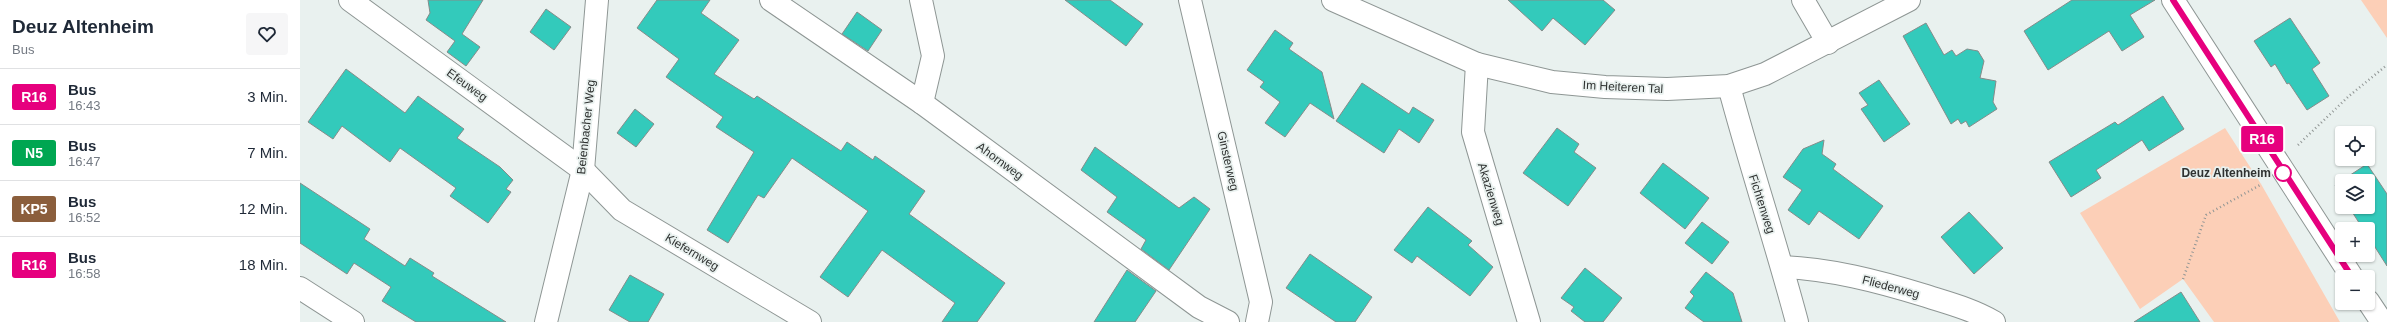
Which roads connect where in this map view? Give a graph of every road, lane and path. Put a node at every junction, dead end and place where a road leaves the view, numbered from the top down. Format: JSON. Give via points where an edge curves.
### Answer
{"nodes":[{"id":1,"x":350,"y":0,"type":"edge"},
{"id":2,"x":597,"y":0,"type":"edge"},
{"id":3,"x":771,"y":0,"type":"edge"},
{"id":4,"x":921,"y":0,"type":"edge"},
{"id":5,"x":1190,"y":0,"type":"edge"},
{"id":6,"x":1333,"y":0,"type":"edge"},
{"id":7,"x":1803,"y":0,"type":"edge"},
{"id":8,"x":1909,"y":0,"type":"edge"},
{"id":9,"x":2173,"y":0,"type":"edge"},
{"id":10,"x":1828,"y":43,"type":"junction"},
{"id":11,"x":1477,"y":64,"type":"junction"},
{"id":12,"x":2387,"y":65,"type":"edge"},
{"id":13,"x":1729,"y":86,"type":"junction"},
{"id":14,"x":922,"y":103,"type":"junction"},
{"id":15,"x":583,"y":170,"type":"junction"},
{"id":16,"x":2281,"y":170,"type":"junction"},
{"id":17,"x":1783,"y":268,"type":"junction"},
{"id":18,"x":2347,"y":270,"type":"edge"},
{"id":19,"x":2183,"y":279,"type":"dead end"},
{"id":20,"x":300,"y":288,"type":"edge"},
{"id":21,"x":2374,"y":310,"type":"edge"},
{"id":22,"x":353,"y":322,"type":"edge"},
{"id":23,"x":546,"y":322,"type":"edge"},
{"id":24,"x":810,"y":322,"type":"edge"},
{"id":25,"x":1228,"y":322,"type":"edge"},
{"id":26,"x":1257,"y":322,"type":"edge"},
{"id":27,"x":1529,"y":322,"type":"edge"},
{"id":28,"x":1797,"y":322,"type":"edge"},
{"id":29,"x":1994,"y":322,"type":"edge"},
{"id":30,"x":2382,"y":322,"type":"edge"}],
"edges":[{"from":1,"to":15,"type":"street","name":"Efeuweg"},
{"from":2,"to":15,"type":"street","name":"Beienbacher Weg"},
{"from":3,"to":14,"type":"street","name":"Ahornweg"},
{"from":4,"to":14,"type":"street","via":[[933,56]]},
{"from":5,"to":26,"type":"street","name":"Ginsterweg","via":[[1262,302]]},
{"from":6,"to":11,"type":"street","name":"Im Heiteren Tal"},
{"from":7,"to":10,"type":"street"},
{"from":8,"to":10,"type":"street","name":"Im Heiteren Tal"},
{"from":9,"to":16,"type":"street"},
{"from":10,"to":13,"type":"street","name":"Im Heiteren Tal","via":[[1765,74]]},
{"from":11,"to":13,"type":"street","name":"Im Heiteren Tal","via":[[1552,82],[1605,87],[1667,89]]},
{"from":11,"to":27,"type":"street","name":"Akazienweg","via":[[1473,132]]},
{"from":12,"to":16,"type":"path","via":[[2349,96]]},
{"from":13,"to":17,"type":"street","name":"Fichtenweg","via":[[1750,167]]},
{"from":14,"to":25,"type":"street","name":"Ahornweg","via":[[1199,307]]},
{"from":15,"to":23,"type":"street","name":"Beienbacher Weg"},
{"from":15,"to":24,"type":"street","name":"Kiefernweg","via":[[622,210]]},
{"from":16,"to":18,"type":"street"},
{"from":16,"to":19,"type":"path","via":[[2206,215]]},
{"from":17,"to":28,"type":"street","name":"Fichtenweg"},
{"from":17,"to":29,"type":"street","name":"Fliederweg","via":[[1816,268],[1891,285],[1974,311]]},
{"from":20,"to":22,"type":"street"},
{"from":21,"to":30,"type":"street"}]}
